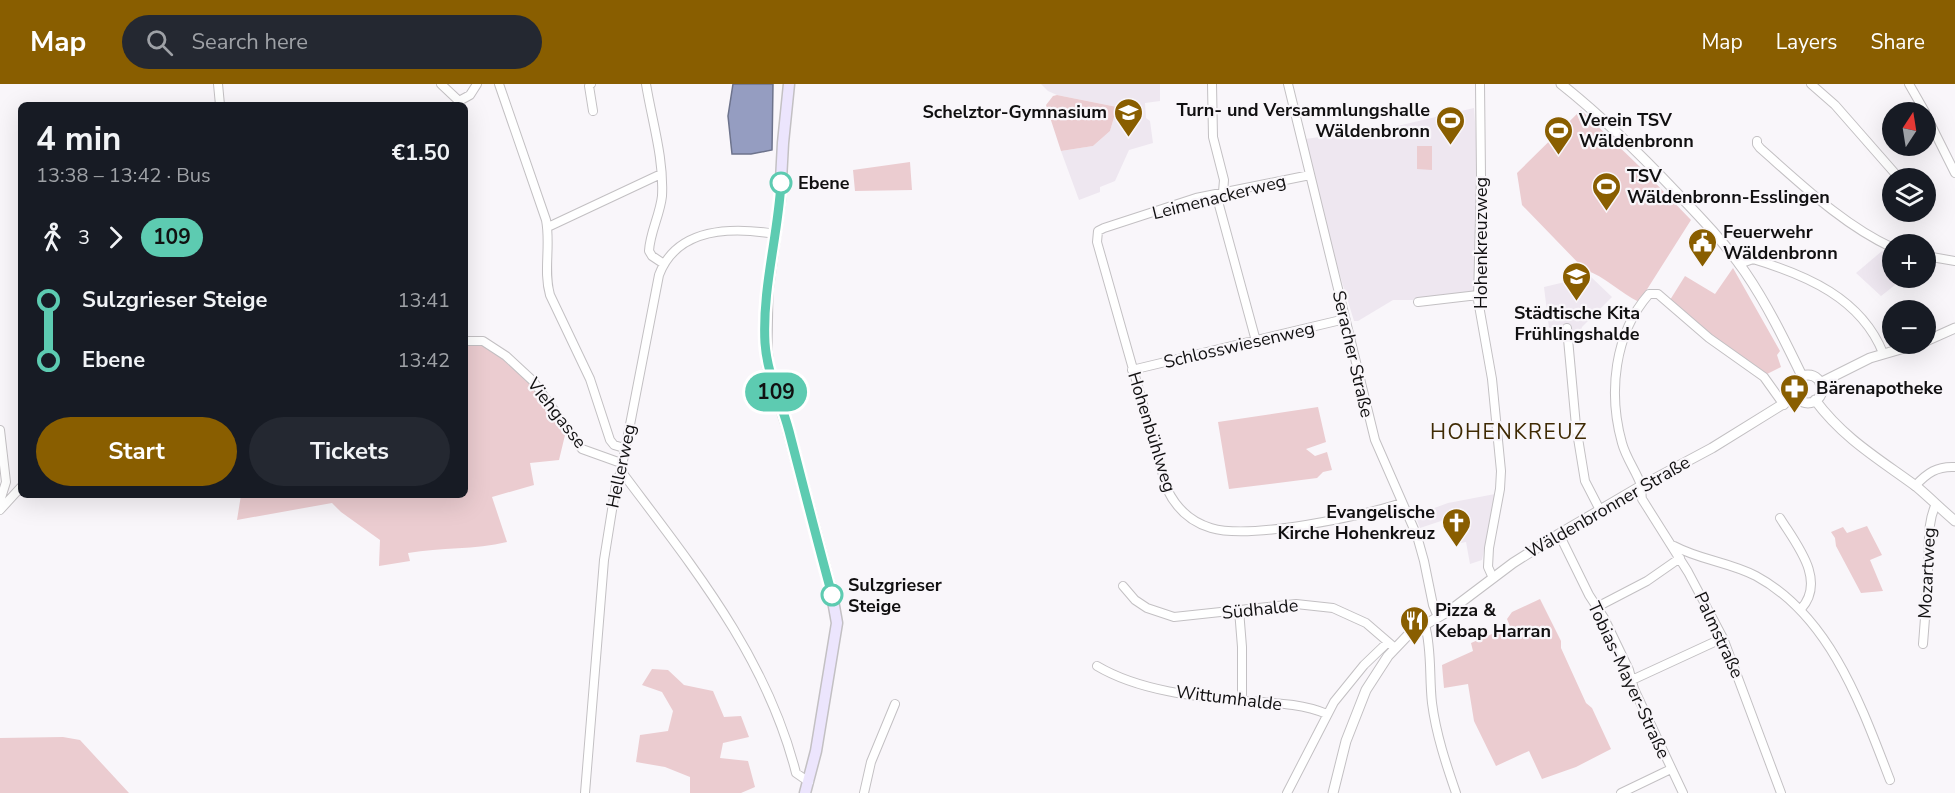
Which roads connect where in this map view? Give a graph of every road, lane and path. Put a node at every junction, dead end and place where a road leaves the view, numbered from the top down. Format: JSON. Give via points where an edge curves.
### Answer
{"nodes":[{"id":1,"x":218,"y":84,"type":"edge"},
{"id":2,"x":441,"y":84,"type":"edge"},
{"id":3,"x":477,"y":84,"type":"edge"},
{"id":4,"x":499,"y":84,"type":"edge"},
{"id":5,"x":646,"y":84,"type":"edge"},
{"id":6,"x":789,"y":84,"type":"edge"},
{"id":7,"x":1212,"y":84,"type":"edge"},
{"id":8,"x":1288,"y":84,"type":"edge"},
{"id":9,"x":1480,"y":84,"type":"edge"},
{"id":10,"x":1561,"y":84,"type":"edge"},
{"id":11,"x":1811,"y":84,"type":"edge"},
{"id":12,"x":1909,"y":84,"type":"edge"},
{"id":13,"x":587,"y":85,"type":"edge"},
{"id":14,"x":1822,"y":87,"type":"edge"},
{"id":15,"x":220,"y":102,"type":"edge"},
{"id":16,"x":1919,"y":102,"type":"edge"},
{"id":17,"x":593,"y":111,"type":"dead end"},
{"id":18,"x":1936,"y":136,"type":"edge"},
{"id":19,"x":1757,"y":141,"type":"dead end"},
{"id":20,"x":1890,"y":168,"type":"edge"},
{"id":21,"x":1955,"y":173,"type":"edge"},
{"id":22,"x":661,"y":174,"type":"junction"},
{"id":23,"x":1310,"y":175,"type":"junction"},
{"id":24,"x":1219,"y":193,"type":"junction"},
{"id":25,"x":548,"y":227,"type":"junction"},
{"id":26,"x":775,"y":234,"type":"junction"},
{"id":27,"x":1096,"y":234,"type":"joint"},
{"id":28,"x":1882,"y":242,"type":"edge"},
{"id":29,"x":1936,"y":258,"type":"edge"},
{"id":30,"x":1955,"y":261,"type":"edge"},
{"id":31,"x":664,"y":264,"type":"junction"},
{"id":32,"x":1739,"y":264,"type":"junction"},
{"id":33,"x":1478,"y":295,"type":"junction"},
{"id":34,"x":1418,"y":302,"type":"dead end"},
{"id":35,"x":1345,"y":319,"type":"junction"},
{"id":36,"x":1567,"y":328,"type":"dead end"},
{"id":37,"x":1955,"y":328,"type":"edge"},
{"id":38,"x":1936,"y":337,"type":"edge"},
{"id":39,"x":468,"y":341,"type":"edge"},
{"id":40,"x":1256,"y":341,"type":"junction"},
{"id":41,"x":1882,"y":350,"type":"edge"},
{"id":42,"x":1882,"y":353,"type":"edge"},
{"id":43,"x":1132,"y":370,"type":"junction"},
{"id":44,"x":1802,"y":376,"type":"junction"},
{"id":45,"x":1820,"y":383,"type":"junction"},
{"id":46,"x":1796,"y":396,"type":"junction"},
{"id":47,"x":1815,"y":400,"type":"junction"},
{"id":48,"x":1784,"y":405,"type":"junction"},
{"id":49,"x":0,"y":430,"type":"edge"},
{"id":50,"x":624,"y":448,"type":"junction"},
{"id":51,"x":621,"y":467,"type":"junction"},
{"id":52,"x":1955,"y":467,"type":"edge"},
{"id":53,"x":6,"y":479,"type":"junction"},
{"id":54,"x":18,"y":486,"type":"edge"},
{"id":55,"x":1641,"y":486,"type":"junction"},
{"id":56,"x":1915,"y":486,"type":"junction"},
{"id":57,"x":18,"y":489,"type":"edge"},
{"id":58,"x":0,"y":501,"type":"edge"},
{"id":59,"x":1402,"y":502,"type":"junction"},
{"id":60,"x":1936,"y":504,"type":"junction"},
{"id":61,"x":0,"y":510,"type":"edge"},
{"id":62,"x":1600,"y":510,"type":"junction"},
{"id":63,"x":1780,"y":518,"type":"dead end"},
{"id":64,"x":1955,"y":521,"type":"edge"},
{"id":65,"x":1559,"y":534,"type":"junction"},
{"id":66,"x":1672,"y":545,"type":"junction"},
{"id":67,"x":1680,"y":558,"type":"junction"},
{"id":68,"x":1703,"y":558,"type":"junction"},
{"id":69,"x":1688,"y":572,"type":"junction"},
{"id":70,"x":1493,"y":578,"type":"junction"},
{"id":71,"x":1123,"y":586,"type":"dead end"},
{"id":72,"x":1597,"y":607,"type":"junction"},
{"id":73,"x":1801,"y":609,"type":"junction"},
{"id":74,"x":1239,"y":610,"type":"junction"},
{"id":75,"x":1438,"y":617,"type":"junction"},
{"id":76,"x":1425,"y":625,"type":"junction"},
{"id":77,"x":1723,"y":638,"type":"junction"},
{"id":78,"x":1923,"y":644,"type":"dead end"},
{"id":79,"x":1392,"y":645,"type":"junction"},
{"id":80,"x":1097,"y":666,"type":"dead end"},
{"id":81,"x":1632,"y":680,"type":"junction"},
{"id":82,"x":1242,"y":700,"type":"junction"},
{"id":83,"x":896,"y":704,"type":"dead end"},
{"id":84,"x":1327,"y":714,"type":"junction"},
{"id":85,"x":1671,"y":769,"type":"junction"},
{"id":86,"x":1890,"y":780,"type":"dead end"},
{"id":87,"x":807,"y":787,"type":"edge"},
{"id":88,"x":585,"y":793,"type":"edge"},
{"id":89,"x":864,"y":793,"type":"edge"},
{"id":90,"x":1287,"y":793,"type":"edge"},
{"id":91,"x":1333,"y":793,"type":"edge"},
{"id":92,"x":1456,"y":793,"type":"edge"},
{"id":93,"x":1621,"y":793,"type":"edge"},
{"id":94,"x":1683,"y":793,"type":"edge"},
{"id":95,"x":1781,"y":793,"type":"edge"}],
"edges":[{"from":1,"to":15,"type":"street"},
{"from":2,"to":3,"type":"street","via":[[459,101]]},
{"from":4,"to":25,"type":"street"},
{"from":5,"to":22,"type":"street"},
{"from":6,"to":26,"type":"main road"},
{"from":7,"to":24,"type":"street","via":[[1213,137],[1224,180]]},
{"from":8,"to":23,"type":"street","name":"Seracher Straße"},
{"from":9,"to":33,"type":"street","name":"Hohenkreuzweg"},
{"from":10,"to":32,"type":"street","via":[[1629,143],[1708,225]]},
{"from":11,"to":14,"type":"street"},
{"from":12,"to":16,"type":"street"},
{"from":13,"to":17,"type":"street"},
{"from":14,"to":20,"type":"street"},
{"from":18,"to":21,"type":"street"},
{"from":19,"to":28,"type":"street","via":[[1760,148],[1839,215]]},
{"from":22,"to":25,"type":"street"},
{"from":22,"to":31,"type":"street","via":[[660,210],[649,250]]},
{"from":23,"to":24,"type":"street","name":"Leimenackerweg"},
{"from":23,"to":35,"type":"street","name":"Seracher Straße"},
{"from":24,"to":27,"type":"street","name":"Leimenackerweg","via":[[1104,228]]},
{"from":24,"to":40,"type":"street"},
{"from":25,"to":50,"type":"street","via":[[550,295],[590,379],[610,440]]},
{"from":26,"to":31,"type":"street","name":"Hellerweg","via":[[703,234],[678,248]]},
{"from":26,"to":87,"type":"main road","via":[[765,323],[768,365],[837,623]]},
{"from":27,"to":43,"type":"street","name":"Hohenbühlweg"},
{"from":29,"to":30,"type":"street"},
{"from":31,"to":50,"type":"street","name":"Hellerweg","via":[[654,295]]},
{"from":32,"to":41,"type":"street","via":[[1753,259],[1807,278],[1837,296],[1876,335]]},
{"from":32,"to":44,"type":"street"},
{"from":33,"to":34,"type":"street"},
{"from":33,"to":70,"type":"street","name":"Hohenkreuzweg","via":[[1495,399],[1501,471],[1489,548],[1488,567]]},
{"from":35,"to":40,"type":"street","name":"Schlosswiesenweg"},
{"from":35,"to":59,"type":"street","name":"Seracher Straße","via":[[1375,440]]},
{"from":36,"to":62,"type":"street","via":[[1584,481]]},
{"from":37,"to":38,"type":"street"},
{"from":39,"to":51,"type":"street","name":"Viehgasse","via":[[483,341],[512,361],[533,381],[582,448]]},
{"from":40,"to":43,"type":"street","name":"Schlosswiesenweg"},
{"from":42,"to":45,"type":"street"},
{"from":43,"to":59,"type":"street","name":"Hohenbühlweg","via":[[1167,489],[1179,508],[1199,523],[1222,530],[1264,529],[1339,519]]},
{"from":44,"to":45,"type":"street","via":[[1811,375]]},
{"from":44,"to":46,"type":"street","via":[[1794,386]]},
{"from":45,"to":47,"type":"street","via":[[1821,393]]},
{"from":46,"to":47,"type":"street","via":[[1805,402]]},
{"from":46,"to":48,"type":"street","name":"Wäldenbronner Straße"},
{"from":47,"to":56,"type":"street","via":[[1854,442]]},
{"from":48,"to":55,"type":"street","name":"Wäldenbronner Straße"},
{"from":48,"to":55,"type":"street","name":"Palmstraße","via":[[1764,377],[1652,292],[1637,309],[1625,335],[1615,389],[1622,441]]},
{"from":49,"to":53,"type":"street"},
{"from":50,"to":51,"type":"street","name":"Hellerweg"},
{"from":51,"to":87,"type":"street","via":[[726,614],[760,679],[788,743],[796,773]]},
{"from":51,"to":88,"type":"street","name":"Hellerweg","via":[[605,553]]},
{"from":52,"to":56,"type":"street","via":[[1931,471]]},
{"from":53,"to":54,"type":"street"},
{"from":53,"to":58,"type":"street"},
{"from":55,"to":62,"type":"street","name":"Wäldenbronner Straße"},
{"from":55,"to":66,"type":"street","name":"Palmstraße","via":[[1642,499]]},
{"from":56,"to":60,"type":"street"},
{"from":57,"to":61,"type":"street"},
{"from":59,"to":75,"type":"street","name":"Seracher Straße","via":[[1420,545]]},
{"from":60,"to":64,"type":"street"},
{"from":60,"to":78,"type":"street","name":"Mozartweg","via":[[1929,527]]},
{"from":62,"to":65,"type":"street","name":"Wäldenbronner Straße"},
{"from":63,"to":73,"type":"street","via":[[1801,549],[1809,571],[1812,592]]},
{"from":65,"to":70,"type":"street","name":"Wäldenbronner Straße"},
{"from":65,"to":72,"type":"street","name":"Tobias-Mayer-Straße"},
{"from":66,"to":67,"type":"street","name":"Palmstraße"},
{"from":66,"to":68,"type":"street"},
{"from":67,"to":69,"type":"street","name":"Palmstraße"},
{"from":67,"to":72,"type":"street","via":[[1647,581]]},
{"from":68,"to":69,"type":"street","via":[[1693,561]]},
{"from":68,"to":73,"type":"street","via":[[1725,562],[1751,574]]},
{"from":69,"to":77,"type":"street","name":"Palmstraße"},
{"from":70,"to":75,"type":"street","name":"Wäldenbronner Straße"},
{"from":71,"to":74,"type":"street","name":"Südhalde","via":[[1139,603],[1163,615],[1179,617]]},
{"from":72,"to":81,"type":"street","name":"Tobias-Mayer-Straße"},
{"from":73,"to":86,"type":"street","via":[[1850,686]]},
{"from":74,"to":79,"type":"street","name":"Südhalde","via":[[1296,604],[1328,607],[1361,620]]},
{"from":74,"to":82,"type":"street"},
{"from":75,"to":76,"type":"street","name":"Wäldenbronner Straße"},
{"from":76,"to":79,"type":"street","name":"Wäldenbronner Straße"},
{"from":76,"to":92,"type":"street","via":[[1436,728]]},
{"from":77,"to":81,"type":"street"},
{"from":77,"to":95,"type":"street","name":"Palmstraße"},
{"from":79,"to":84,"type":"street","via":[[1382,646],[1346,685]]},
{"from":79,"to":91,"type":"street","name":"Wäldenbronner Straße","via":[[1362,699]]},
{"from":80,"to":82,"type":"street","name":"Wittumhalde","via":[[1186,695]]},
{"from":81,"to":85,"type":"street","name":"Tobias-Mayer-Straße"},
{"from":82,"to":84,"type":"street","name":"Wittumhalde","via":[[1306,707]]},
{"from":83,"to":89,"type":"street","via":[[871,762]]},
{"from":84,"to":90,"type":"street"},
{"from":85,"to":93,"type":"street"},
{"from":85,"to":94,"type":"street","name":"Tobias-Mayer-Straße"}]}
